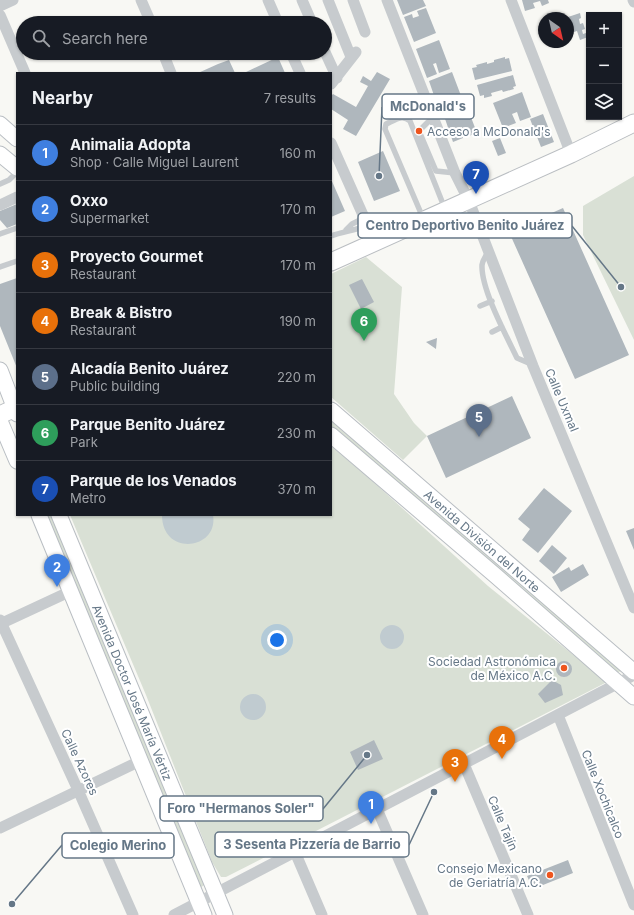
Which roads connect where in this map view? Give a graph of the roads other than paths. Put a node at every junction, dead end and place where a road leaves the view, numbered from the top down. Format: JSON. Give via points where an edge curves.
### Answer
{"nodes":[{"id":1,"x":13,"y":0,"type":"edge"},
{"id":2,"x":141,"y":0,"type":"edge"},
{"id":3,"x":268,"y":0,"type":"edge"},
{"id":4,"x":302,"y":0,"type":"edge"},
{"id":5,"x":328,"y":0,"type":"edge"},
{"id":6,"x":353,"y":0,"type":"edge"},
{"id":7,"x":387,"y":0,"type":"edge"},
{"id":8,"x":511,"y":0,"type":"edge"},
{"id":9,"x":0,"y":6,"type":"edge"},
{"id":10,"x":0,"y":15,"type":"edge"},
{"id":11,"x":148,"y":16,"type":"edge"},
{"id":12,"x":275,"y":16,"type":"edge"},
{"id":13,"x":309,"y":16,"type":"edge"},
{"id":14,"x":365,"y":32,"type":"dead end"},
{"id":15,"x":16,"y":52,"type":"edge"},
{"id":16,"x":19,"y":60,"type":"edge"},
{"id":17,"x":166,"y":60,"type":"edge"},
{"id":18,"x":294,"y":60,"type":"edge"},
{"id":19,"x":327,"y":60,"type":"edge"},
{"id":20,"x":25,"y":72,"type":"edge"},
{"id":21,"x":171,"y":72,"type":"edge"},
{"id":22,"x":300,"y":72,"type":"edge"},
{"id":23,"x":331,"y":72,"type":"edge"},
{"id":24,"x":334,"y":81,"type":"edge"},
{"id":25,"x":433,"y":117,"type":"junction"},
{"id":26,"x":634,"y":123,"type":"edge"},
{"id":27,"x":0,"y":124,"type":"edge"},
{"id":28,"x":417,"y":131,"type":"junction"},
{"id":29,"x":16,"y":138,"type":"edge"},
{"id":30,"x":332,"y":145,"type":"edge"},
{"id":31,"x":0,"y":154,"type":"edge"},
{"id":32,"x":571,"y":154,"type":"junction"},
{"id":33,"x":16,"y":167,"type":"edge"},
{"id":34,"x":16,"y":173,"type":"edge"},
{"id":35,"x":434,"y":173,"type":"junction"},
{"id":36,"x":455,"y":173,"type":"junction"},
{"id":37,"x":0,"y":184,"type":"edge"},
{"id":38,"x":16,"y":197,"type":"edge"},
{"id":39,"x":469,"y":201,"type":"junction"},
{"id":40,"x":0,"y":205,"type":"edge"},
{"id":41,"x":446,"y":211,"type":"junction"},
{"id":42,"x":424,"y":220,"type":"junction"},
{"id":43,"x":366,"y":221,"type":"junction"},
{"id":44,"x":16,"y":228,"type":"edge"},
{"id":45,"x":0,"y":234,"type":"edge"},
{"id":46,"x":332,"y":236,"type":"edge"},
{"id":47,"x":375,"y":242,"type":"junction"},
{"id":48,"x":489,"y":250,"type":"junction"},
{"id":49,"x":16,"y":261,"type":"edge"},
{"id":50,"x":332,"y":262,"type":"edge"},
{"id":51,"x":0,"y":267,"type":"edge"},
{"id":52,"x":492,"y":301,"type":"junction"},
{"id":53,"x":480,"y":306,"type":"dead end"},
{"id":54,"x":502,"y":327,"type":"junction"},
{"id":55,"x":492,"y":332,"type":"dead end"},
{"id":56,"x":533,"y":366,"type":"junction"},
{"id":57,"x":0,"y":370,"type":"edge"},
{"id":58,"x":12,"y":411,"type":"edge"},
{"id":59,"x":332,"y":411,"type":"edge"},
{"id":60,"x":0,"y":421,"type":"edge"},
{"id":61,"x":332,"y":436,"type":"edge"},
{"id":62,"x":16,"y":459,"type":"edge"},
{"id":63,"x":39,"y":516,"type":"edge"},
{"id":64,"x":59,"y":516,"type":"edge"},
{"id":65,"x":71,"y":591,"type":"junction"},
{"id":66,"x":634,"y":608,"type":"edge"},
{"id":67,"x":0,"y":622,"type":"edge"},
{"id":68,"x":634,"y":672,"type":"edge"},
{"id":69,"x":634,"y":675,"type":"edge"},
{"id":70,"x":619,"y":684,"type":"junction"},
{"id":71,"x":634,"y":697,"type":"edge"},
{"id":72,"x":558,"y":715,"type":"junction"},
{"id":73,"x":140,"y":761,"type":"junction"},
{"id":74,"x":464,"y":764,"type":"junction"},
{"id":75,"x":78,"y":790,"type":"junction"},
{"id":76,"x":377,"y":809,"type":"junction"},
{"id":77,"x":0,"y":828,"type":"edge"},
{"id":78,"x":295,"y":852,"type":"junction"},
{"id":79,"x":215,"y":894,"type":"junction"},
{"id":80,"x":634,"y":905,"type":"edge"},
{"id":81,"x":201,"y":909,"type":"edge"},
{"id":82,"x":133,"y":915,"type":"edge"},
{"id":83,"x":174,"y":915,"type":"edge"},
{"id":84,"x":225,"y":915,"type":"edge"},
{"id":85,"x":322,"y":915,"type":"edge"},
{"id":86,"x":424,"y":915,"type":"edge"},
{"id":87,"x":528,"y":915,"type":"edge"}],
"edges":[{"from":1,"to":9,"type":"street"},
{"from":2,"to":11,"type":"street"},
{"from":3,"to":12,"type":"street"},
{"from":4,"to":13,"type":"street"},
{"from":5,"to":24,"type":"street","via":[[354,54]]},
{"from":6,"to":14,"type":"street"},
{"from":7,"to":25,"type":"street","name":"Calle Uxmal"},
{"from":8,"to":32,"type":"street"},
{"from":10,"to":15,"type":"street"},
{"from":16,"to":20,"type":"street"},
{"from":17,"to":21,"type":"street"},
{"from":18,"to":22,"type":"street"},
{"from":19,"to":23,"type":"street"},
{"from":25,"to":28,"type":"lane"},
{"from":25,"to":36,"type":"street","name":"Calle Uxmal"},
{"from":26,"to":32,"type":"main road"},
{"from":27,"to":29,"type":"main road"},
{"from":28,"to":35,"type":"lane"},
{"from":28,"to":42,"type":"lane","via":[[406,118],[400,117],[385,126]]},
{"from":30,"to":43,"type":"street"},
{"from":31,"to":33,"type":"main road"},
{"from":32,"to":39,"type":"main road"},
{"from":34,"to":37,"type":"lane","via":[[10,180]]},
{"from":35,"to":36,"type":"lane"},
{"from":35,"to":41,"type":"lane"},
{"from":36,"to":39,"type":"street","name":"Calle Uxmal"},
{"from":38,"to":40,"type":"street"},
{"from":39,"to":41,"type":"main road"},
{"from":39,"to":48,"type":"street","name":"Calle Uxmal"},
{"from":41,"to":42,"type":"main road"},
{"from":42,"to":47,"type":"main road"},
{"from":43,"to":46,"type":"lane","via":[[356,231],[346,230]]},
{"from":43,"to":47,"type":"street"},
{"from":44,"to":45,"type":"lane"},
{"from":47,"to":50,"type":"main road"},
{"from":48,"to":52,"type":"lane","via":[[482,262],[482,274]]},
{"from":48,"to":56,"type":"street","name":"Calle Uxmal"},
{"from":49,"to":51,"type":"lane"},
{"from":52,"to":53,"type":"lane"},
{"from":52,"to":54,"type":"lane"},
{"from":54,"to":55,"type":"lane"},
{"from":54,"to":56,"type":"lane","via":[[517,358]]},
{"from":56,"to":66,"type":"street","name":"Calle Uxmal"},
{"from":57,"to":58,"type":"main road"},
{"from":59,"to":68,"type":"main road","name":"Avenida División del Norte"},
{"from":60,"to":62,"type":"main road"},
{"from":61,"to":70,"type":"main road","name":"Avenida División del Norte"},
{"from":63,"to":65,"type":"main road","name":"Avenida Doctor José María Vértiz"},
{"from":64,"to":79,"type":"main road","name":"Avenida Doctor José María Vértiz"},
{"from":65,"to":67,"type":"street"},
{"from":65,"to":73,"type":"main road","name":"Avenida Doctor José María Vértiz"},
{"from":67,"to":75,"type":"street","name":"Calle Azores"},
{"from":69,"to":70,"type":"street"},
{"from":70,"to":71,"type":"main road","name":"Avenida División del Norte"},
{"from":70,"to":72,"type":"street"},
{"from":72,"to":74,"type":"street"},
{"from":72,"to":80,"type":"street","name":"Calle Xochicalco"},
{"from":73,"to":75,"type":"street"},
{"from":73,"to":81,"type":"main road","name":"Avenida Doctor José María Vértiz"},
{"from":74,"to":76,"type":"street"},
{"from":74,"to":87,"type":"street","name":"Calle Tajín"},
{"from":75,"to":77,"type":"street"},
{"from":75,"to":82,"type":"street","name":"Calle Azores"},
{"from":76,"to":78,"type":"street"},
{"from":76,"to":86,"type":"street"},
{"from":78,"to":79,"type":"street"},
{"from":78,"to":85,"type":"street"},
{"from":79,"to":81,"type":"street"},
{"from":79,"to":84,"type":"main road","name":"Avenida Doctor José María Vértiz"},
{"from":81,"to":83,"type":"street"}]}
